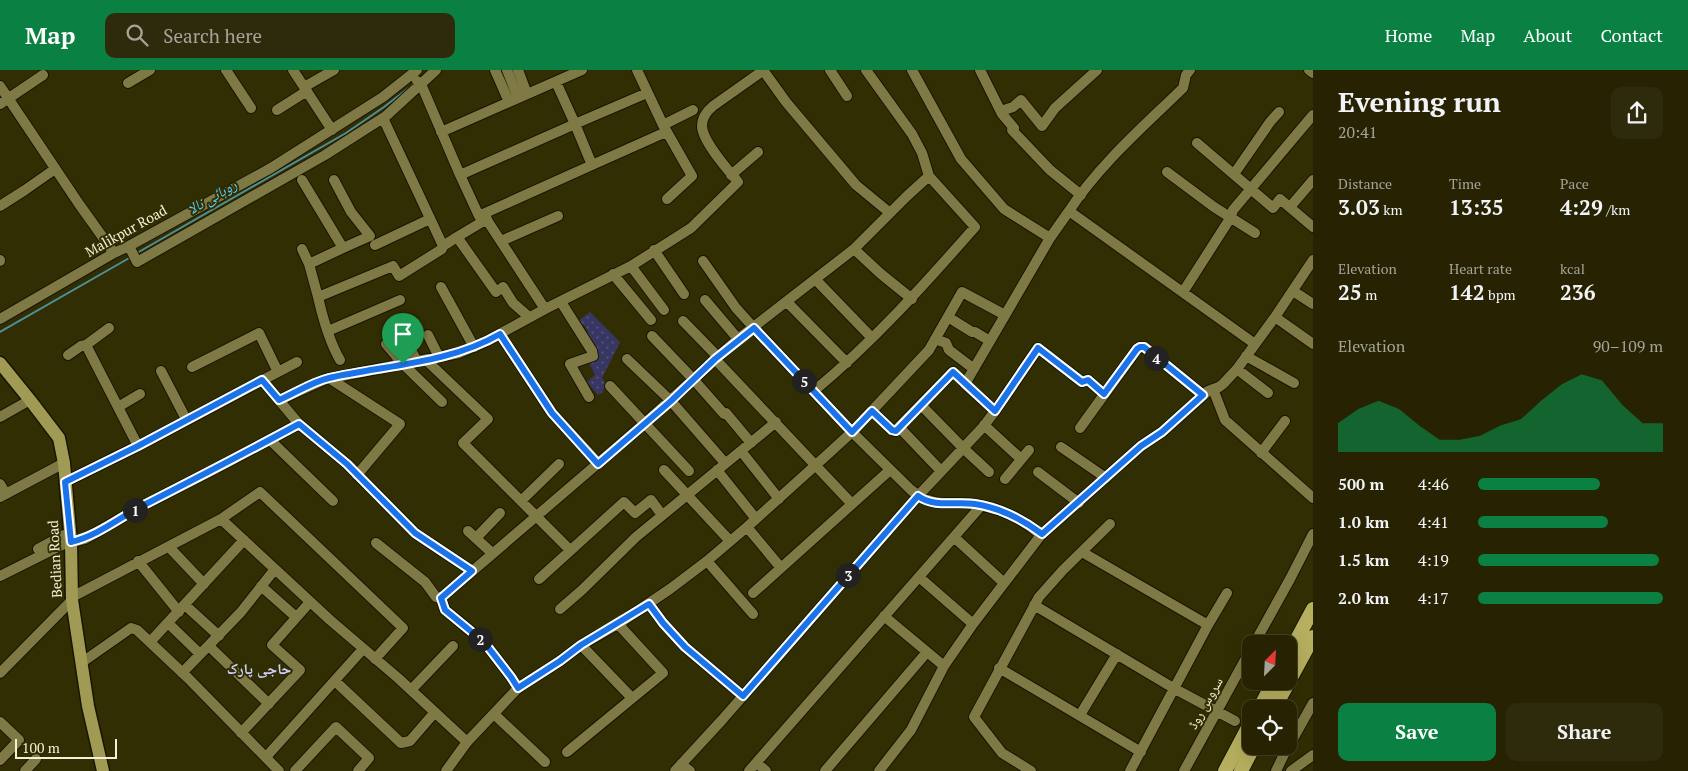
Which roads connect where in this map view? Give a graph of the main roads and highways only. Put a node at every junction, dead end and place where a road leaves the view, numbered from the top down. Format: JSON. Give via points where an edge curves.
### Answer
{"nodes":[{"id":1,"x":0,"y":363,"type":"edge"},
{"id":2,"x":1313,"y":609,"type":"edge"},
{"id":3,"x":1298,"y":637,"type":"edge"},
{"id":4,"x":1313,"y":637,"type":"edge"},
{"id":5,"x":1279,"y":700,"type":"edge"},
{"id":6,"x":1242,"y":738,"type":"edge"},
{"id":7,"x":1249,"y":755,"type":"edge"},
{"id":8,"x":103,"y":771,"type":"edge"},
{"id":9,"x":1224,"y":771,"type":"edge"},
{"id":10,"x":1241,"y":771,"type":"edge"}],
"edges":[{"from":1,"to":8,"type":"main road","name":"Bedian Road","via":[[58,438],[64,464],[72,598],[81,663]]},
{"from":2,"to":3,"type":"highway"},
{"from":4,"to":5,"type":"highway"},
{"from":6,"to":9,"type":"highway"},
{"from":7,"to":10,"type":"highway"}]}
